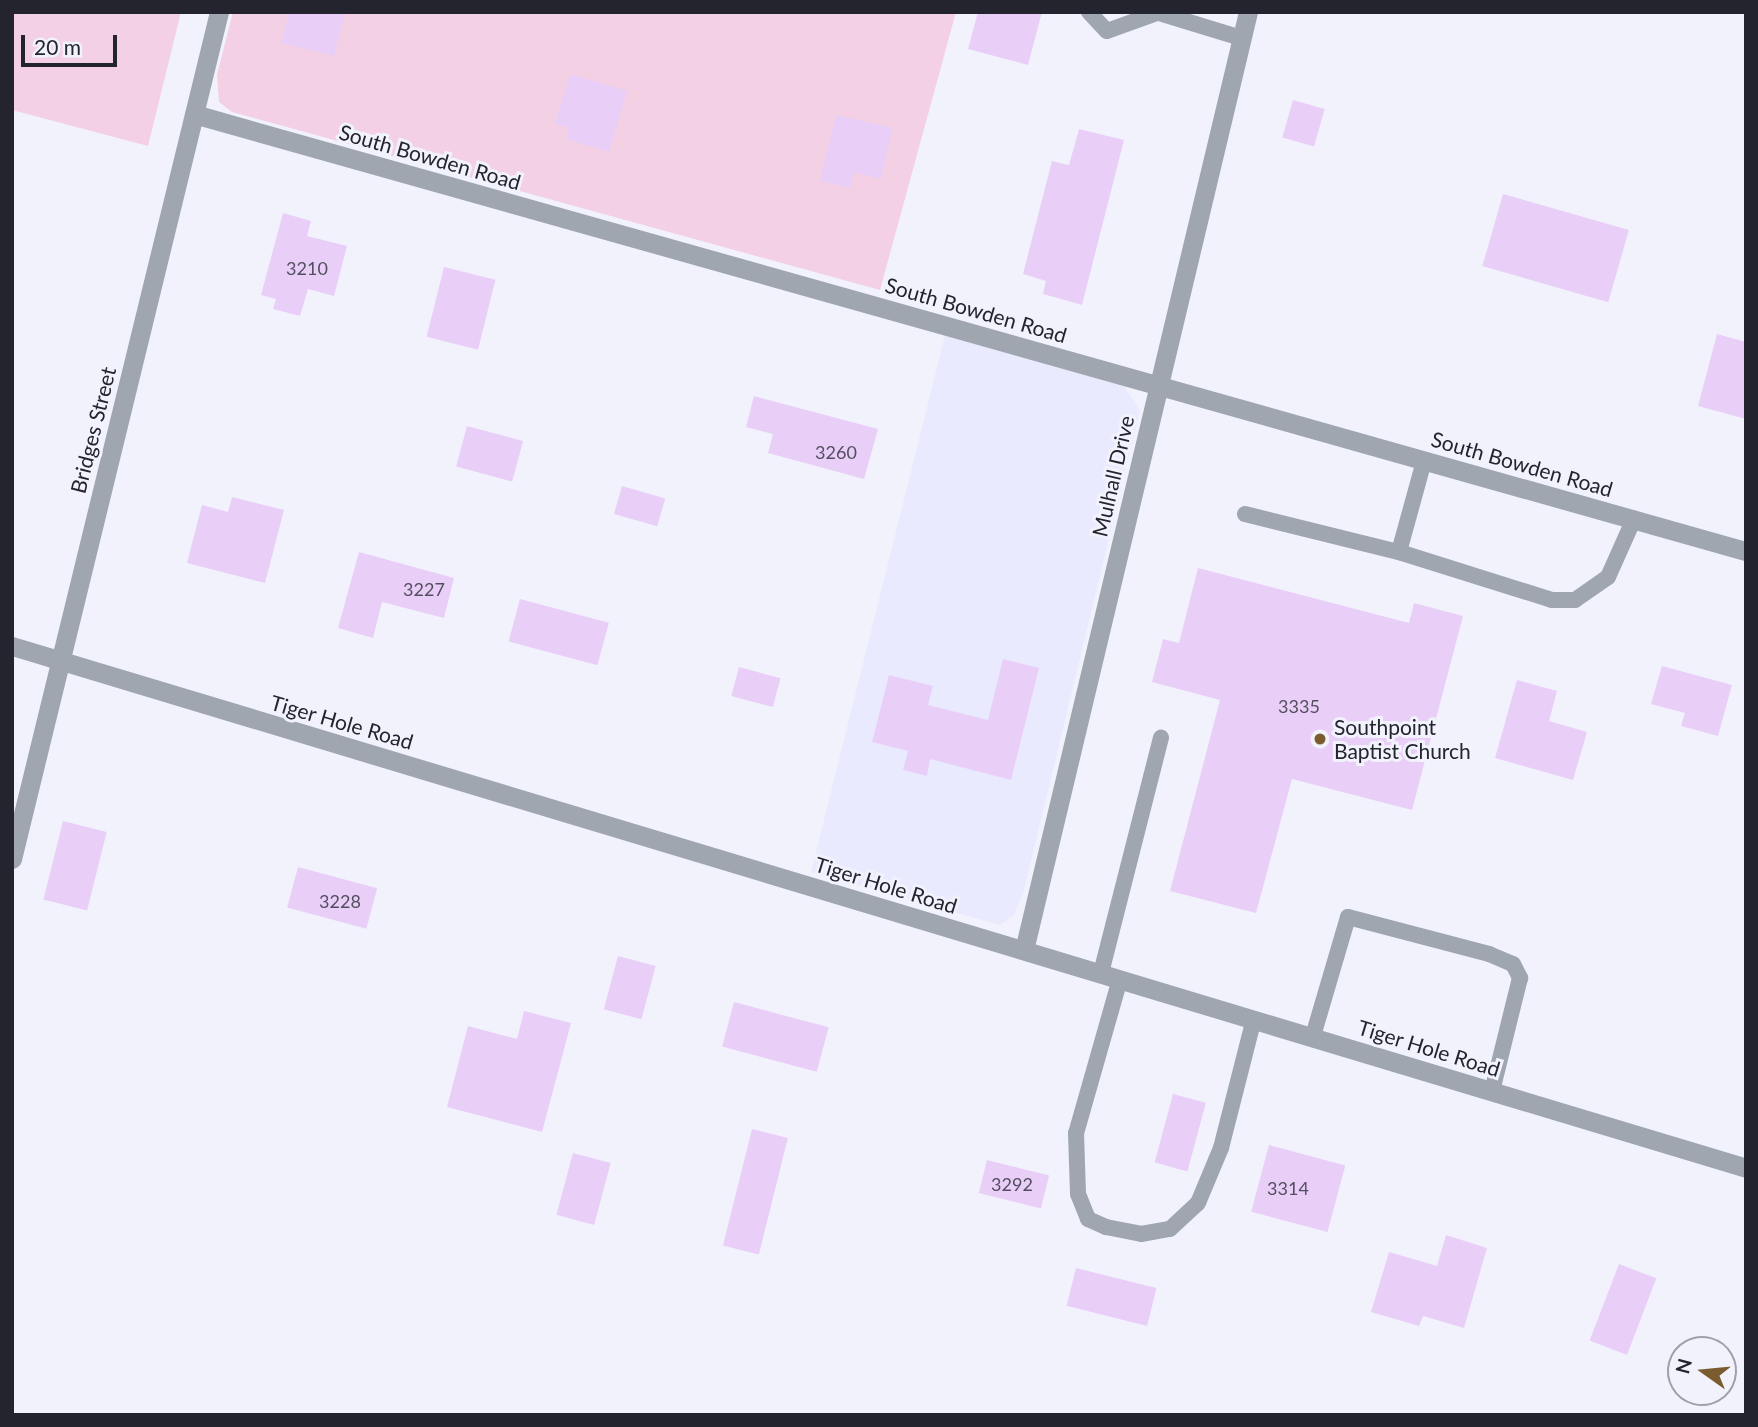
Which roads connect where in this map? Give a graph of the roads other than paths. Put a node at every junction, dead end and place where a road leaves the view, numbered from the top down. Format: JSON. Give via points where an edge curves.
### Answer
{"nodes":[{"id":1,"x":219,"y":12,"type":"edge"},
{"id":2,"x":1089,"y":12,"type":"edge"},
{"id":3,"x":1248,"y":12,"type":"edge"},
{"id":4,"x":1156,"y":13,"type":"edge"},
{"id":5,"x":1241,"y":38,"type":"junction"},
{"id":6,"x":194,"y":114,"type":"junction"},
{"id":7,"x":1158,"y":385,"type":"junction"},
{"id":8,"x":1424,"y":461,"type":"junction"},
{"id":9,"x":1245,"y":514,"type":"dead end"},
{"id":10,"x":1634,"y":519,"type":"junction"},
{"id":11,"x":1746,"y":551,"type":"edge"},
{"id":12,"x":1399,"y":552,"type":"junction"},
{"id":13,"x":12,"y":646,"type":"edge"},
{"id":14,"x":64,"y":661,"type":"junction"},
{"id":15,"x":1161,"y":738,"type":"dead end"},
{"id":16,"x":12,"y":859,"type":"edge"},
{"id":17,"x":1024,"y":950,"type":"junction"},
{"id":18,"x":1101,"y":973,"type":"junction"},
{"id":19,"x":1120,"y":979,"type":"junction"},
{"id":20,"x":1254,"y":1019,"type":"junction"},
{"id":21,"x":1313,"y":1036,"type":"junction"},
{"id":22,"x":1492,"y":1091,"type":"junction"},
{"id":23,"x":1746,"y":1168,"type":"edge"}],
"edges":[{"from":1,"to":6,"type":"street","name":"Bridges Street"},
{"from":2,"to":4,"type":"lane","via":[[1107,31]]},
{"from":3,"to":5,"type":"street","name":"Mulhall Drive"},
{"from":4,"to":5,"type":"lane"},
{"from":5,"to":7,"type":"street","name":"Mulhall Drive"},
{"from":6,"to":7,"type":"street","name":"South Bowden Road"},
{"from":6,"to":14,"type":"street","name":"Bridges Street"},
{"from":7,"to":8,"type":"street","name":"South Bowden Road"},
{"from":7,"to":17,"type":"street","name":"Mulhall Drive"},
{"from":8,"to":10,"type":"street","name":"South Bowden Road"},
{"from":8,"to":12,"type":"lane"},
{"from":9,"to":12,"type":"lane"},
{"from":10,"to":11,"type":"street","name":"South Bowden Road"},
{"from":10,"to":12,"type":"lane","via":[[1608,577],[1575,600],[1552,600]]},
{"from":13,"to":14,"type":"street","name":"Tiger Hole Road"},
{"from":14,"to":16,"type":"street","name":"Bridges Street"},
{"from":14,"to":17,"type":"street","name":"Tiger Hole Road"},
{"from":15,"to":18,"type":"lane"},
{"from":17,"to":18,"type":"street","name":"Tiger Hole Road"},
{"from":18,"to":19,"type":"street","name":"Tiger Hole Road"},
{"from":19,"to":20,"type":"street","name":"Tiger Hole Road"},
{"from":19,"to":20,"type":"lane","via":[[1076,1133],[1078,1194],[1088,1219],[1106,1227],[1141,1234],[1170,1229],[1198,1203],[1221,1148]]},
{"from":20,"to":21,"type":"street","name":"Tiger Hole Road"},
{"from":21,"to":22,"type":"street","name":"Tiger Hole Road"},
{"from":21,"to":22,"type":"lane","via":[[1348,917],[1489,954],[1513,964],[1520,978]]},
{"from":22,"to":23,"type":"street","name":"Tiger Hole Road"}]}
